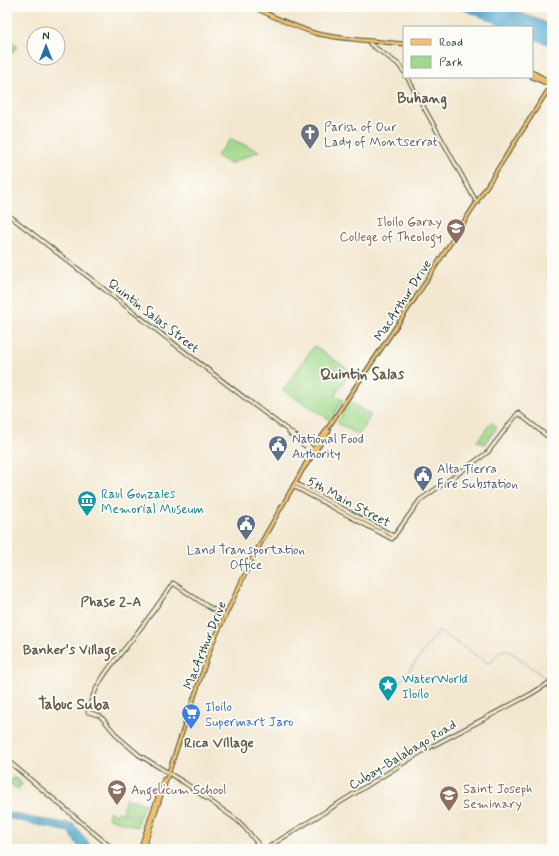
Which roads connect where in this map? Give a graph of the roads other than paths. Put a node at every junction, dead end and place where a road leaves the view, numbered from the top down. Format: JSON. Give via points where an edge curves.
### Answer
{"nodes":[{"id":1,"x":253,"y":7,"type":"edge"},
{"id":2,"x":356,"y":37,"type":"dead end"},
{"id":3,"x":361,"y":41,"type":"junction"},
{"id":4,"x":370,"y":44,"type":"joint"},
{"id":5,"x":403,"y":44,"type":"edge"},
{"id":6,"x":403,"y":71,"type":"edge"},
{"id":7,"x":533,"y":74,"type":"edge"},
{"id":8,"x":533,"y":74,"type":"edge"},
{"id":9,"x":533,"y":75,"type":"edge"},
{"id":10,"x":408,"y":78,"type":"edge"},
{"id":11,"x":542,"y":82,"type":"junction"},
{"id":12,"x":552,"y":84,"type":"edge"},
{"id":13,"x":547,"y":91,"type":"junction"},
{"id":14,"x":477,"y":203,"type":"junction"},
{"id":15,"x":7,"y":214,"type":"edge"},
{"id":16,"x":552,"y":440,"type":"edge"},
{"id":17,"x":315,"y":451,"type":"junction"},
{"id":18,"x":295,"y":483,"type":"junction"},
{"id":19,"x":225,"y":616,"type":"junction"},
{"id":20,"x":550,"y":682,"type":"edge"},
{"id":21,"x":7,"y":760,"type":"edge"},
{"id":22,"x":168,"y":772,"type":"junction"},
{"id":23,"x":113,"y":849,"type":"edge"},
{"id":24,"x":141,"y":849,"type":"edge"},
{"id":25,"x":263,"y":849,"type":"edge"}],
"edges":[{"from":1,"to":3,"type":"main road","via":[[305,30]]},
{"from":2,"to":3,"type":"main road"},
{"from":3,"to":4,"type":"main road"},
{"from":3,"to":5,"type":"main road"},
{"from":4,"to":6,"type":"street","via":[[398,64]]},
{"from":7,"to":12,"type":"main road"},
{"from":8,"to":12,"type":"main road"},
{"from":9,"to":11,"type":"main road"},
{"from":10,"to":14,"type":"street"},
{"from":11,"to":12,"type":"main road"},
{"from":11,"to":13,"type":"main road"},
{"from":12,"to":13,"type":"main road"},
{"from":13,"to":14,"type":"main road","name":"MacArthur Drive"},
{"from":14,"to":17,"type":"main road","name":"MacArthur Drive"},
{"from":15,"to":17,"type":"street","name":"Quintin Salas Street"},
{"from":16,"to":18,"type":"street","name":"5th Main Street","via":[[518,413],[488,452],[420,500],[393,538]]},
{"from":17,"to":18,"type":"main road","name":"MacArthur Drive"},
{"from":18,"to":19,"type":"main road","name":"MacArthur Drive","via":[[254,555]]},
{"from":19,"to":22,"type":"main road","name":"MacArthur Drive","via":[[212,644]]},
{"from":19,"to":22,"type":"street","via":[[173,583],[103,676],[91,698],[88,712],[100,716],[130,748]]},
{"from":20,"to":25,"type":"street","name":"Cubay-Balabago Road","via":[[423,751]]},
{"from":21,"to":23,"type":"street"},
{"from":22,"to":24,"type":"main road","name":"MacArthur Drive"},
{"from":22,"to":25,"type":"street","via":[[244,826]]}]}
